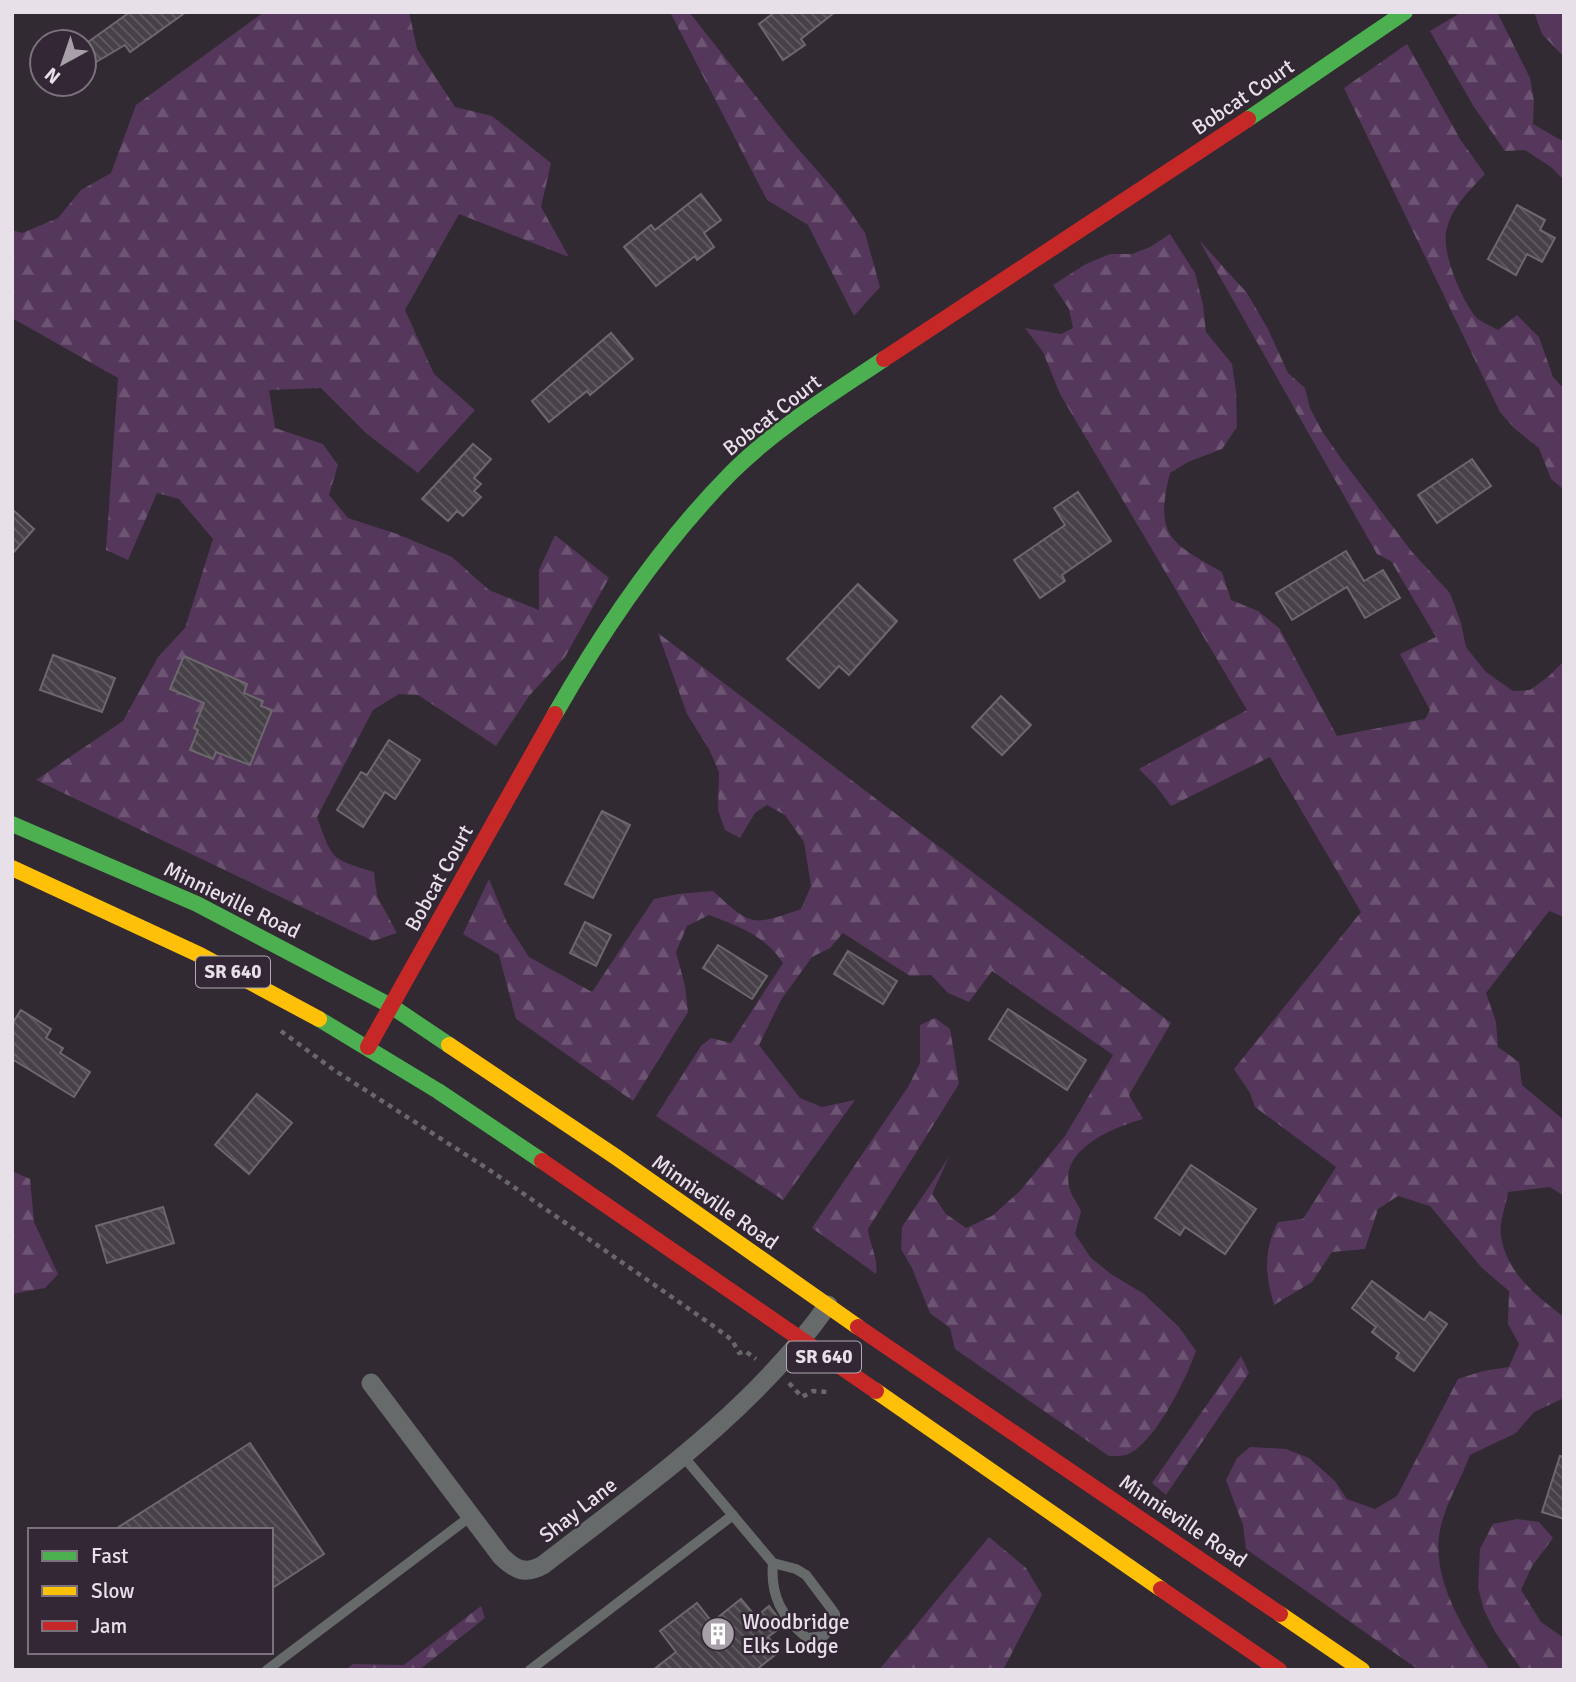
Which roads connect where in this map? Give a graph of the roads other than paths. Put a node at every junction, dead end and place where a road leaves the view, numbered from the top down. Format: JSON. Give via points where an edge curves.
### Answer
{"nodes":[{"id":1,"x":1405,"y":12,"type":"edge"},
{"id":2,"x":12,"y":824,"type":"edge"},
{"id":3,"x":12,"y":868,"type":"edge"},
{"id":4,"x":391,"y":1006,"type":"junction"},
{"id":5,"x":368,"y":1047,"type":"junction"},
{"id":6,"x":828,"y":1305,"type":"junction"},
{"id":7,"x":802,"y":1342,"type":"junction"},
{"id":8,"x":371,"y":1383,"type":"dead end"},
{"id":9,"x":683,"y":1456,"type":"junction"},
{"id":10,"x":733,"y":1515,"type":"junction"},
{"id":11,"x":471,"y":1516,"type":"junction"},
{"id":12,"x":773,"y":1563,"type":"junction"},
{"id":13,"x":267,"y":1670,"type":"edge"},
{"id":14,"x":530,"y":1670,"type":"edge"},
{"id":15,"x":1279,"y":1670,"type":"edge"},
{"id":16,"x":1362,"y":1670,"type":"edge"}],
"edges":[{"from":1,"to":4,"type":"main road","name":"Bobcat Court","via":[[814,406],[731,473],[660,553],[581,671]]},
{"from":2,"to":4,"type":"main road","name":"Minnieville Road","number":"SR 640","via":[[197,904]]},
{"from":3,"to":5,"type":"main road","number":"SR 640","via":[[244,976]]},
{"from":4,"to":5,"type":"main road","name":"Bobcat Court"},
{"from":4,"to":6,"type":"main road","name":"Minnieville Road","number":"SR 640"},
{"from":5,"to":7,"type":"main road","number":"SR 640","via":[[496,1129]]},
{"from":6,"to":7,"type":"street","name":"Shay Lane"},
{"from":6,"to":16,"type":"main road","name":"Minnieville Road","number":"SR 640"},
{"from":7,"to":9,"type":"street","name":"Shay Lane"},
{"from":7,"to":15,"type":"main road","number":"SR 640"},
{"from":8,"to":11,"type":"street","name":"Shay Lane"},
{"from":9,"to":10,"type":"lane"},
{"from":9,"to":11,"type":"street","name":"Shay Lane","via":[[533,1571],[511,1566]]},
{"from":10,"to":12,"type":"lane"},
{"from":10,"to":14,"type":"lane"},
{"from":11,"to":13,"type":"lane"},
{"from":12,"to":12,"type":"lane","via":[[772,1590],[798,1631],[807,1638],[824,1636],[835,1622],[830,1606],[806,1575]]}]}
